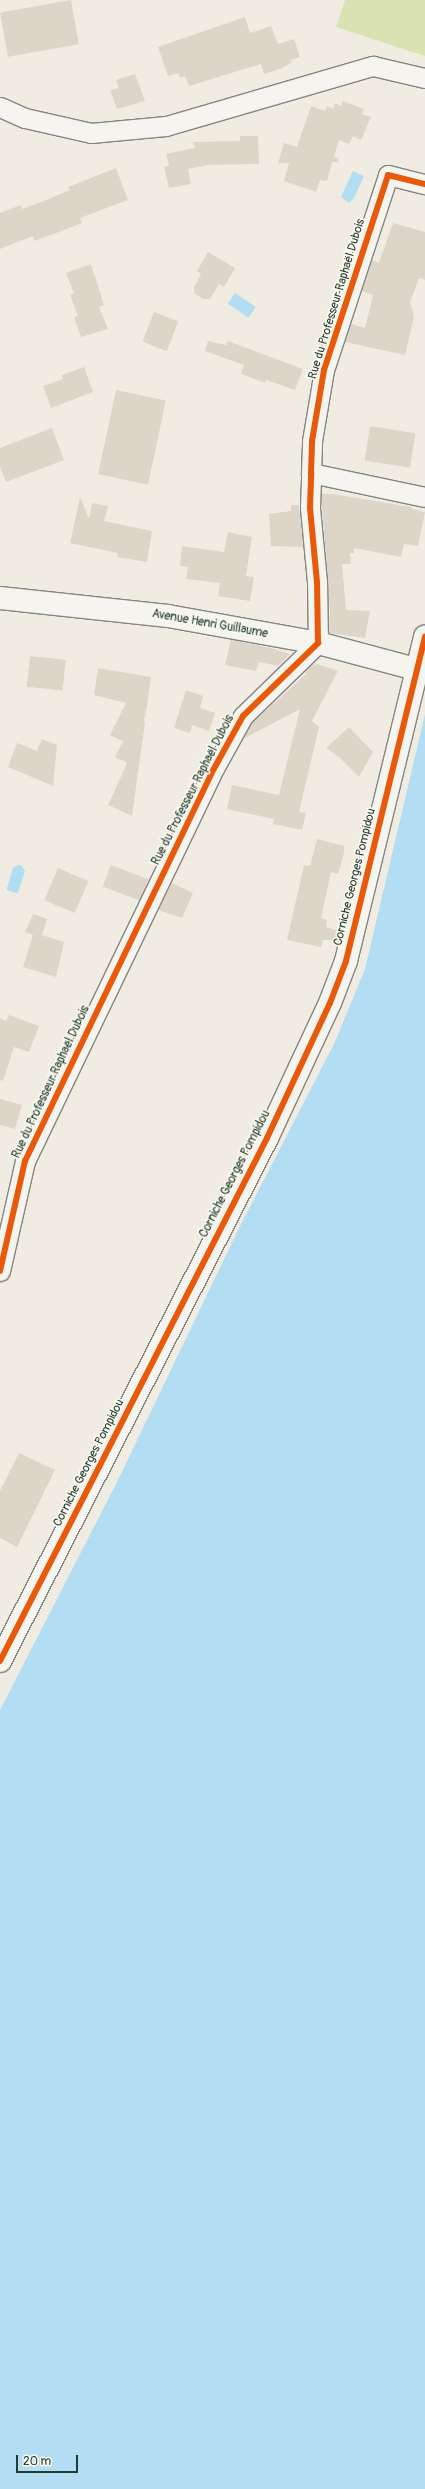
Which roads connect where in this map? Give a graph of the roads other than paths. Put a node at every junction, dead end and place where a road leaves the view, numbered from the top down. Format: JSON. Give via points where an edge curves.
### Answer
{"nodes":[{"id":1,"x":425,"y":78,"type":"edge"},
{"id":2,"x":0,"y":107,"type":"edge"},
{"id":3,"x":425,"y":184,"type":"edge"},
{"id":4,"x":311,"y":473,"type":"junction"},
{"id":5,"x":425,"y":497,"type":"edge"},
{"id":6,"x":0,"y":598,"type":"edge"},
{"id":7,"x":425,"y":636,"type":"edge"},
{"id":8,"x":318,"y":643,"type":"junction"},
{"id":9,"x":416,"y":669,"type":"junction"},
{"id":10,"x":0,"y":1271,"type":"edge"},
{"id":11,"x":0,"y":1661,"type":"edge"}],
"edges":[{"from":1,"to":2,"type":"street","via":[[373,66],[166,126],[91,133],[24,118]]},
{"from":3,"to":4,"type":"street","name":"Rue du Professeur Raphaël Dubois","via":[[388,174],[324,370],[312,441]]},
{"from":4,"to":5,"type":"street"},
{"from":4,"to":8,"type":"street","name":"Rue du Professeur Raphaël Dubois","via":[[310,508],[317,582]]},
{"from":6,"to":8,"type":"main road","name":"Avenue Henri Guillaume","via":[[168,616]]},
{"from":7,"to":9,"type":"main road","name":"Corniche Georges Pompidou"},
{"from":8,"to":9,"type":"main road","name":"Avenue Henri Guillaume"},
{"from":8,"to":10,"type":"street","name":"Rue du Professeur Raphaël Dubois","via":[[243,716],[211,774],[25,1161]]},
{"from":9,"to":11,"type":"main road","name":"Corniche Georges Pompidou","via":[[346,961],[330,1003],[267,1138]]}]}
